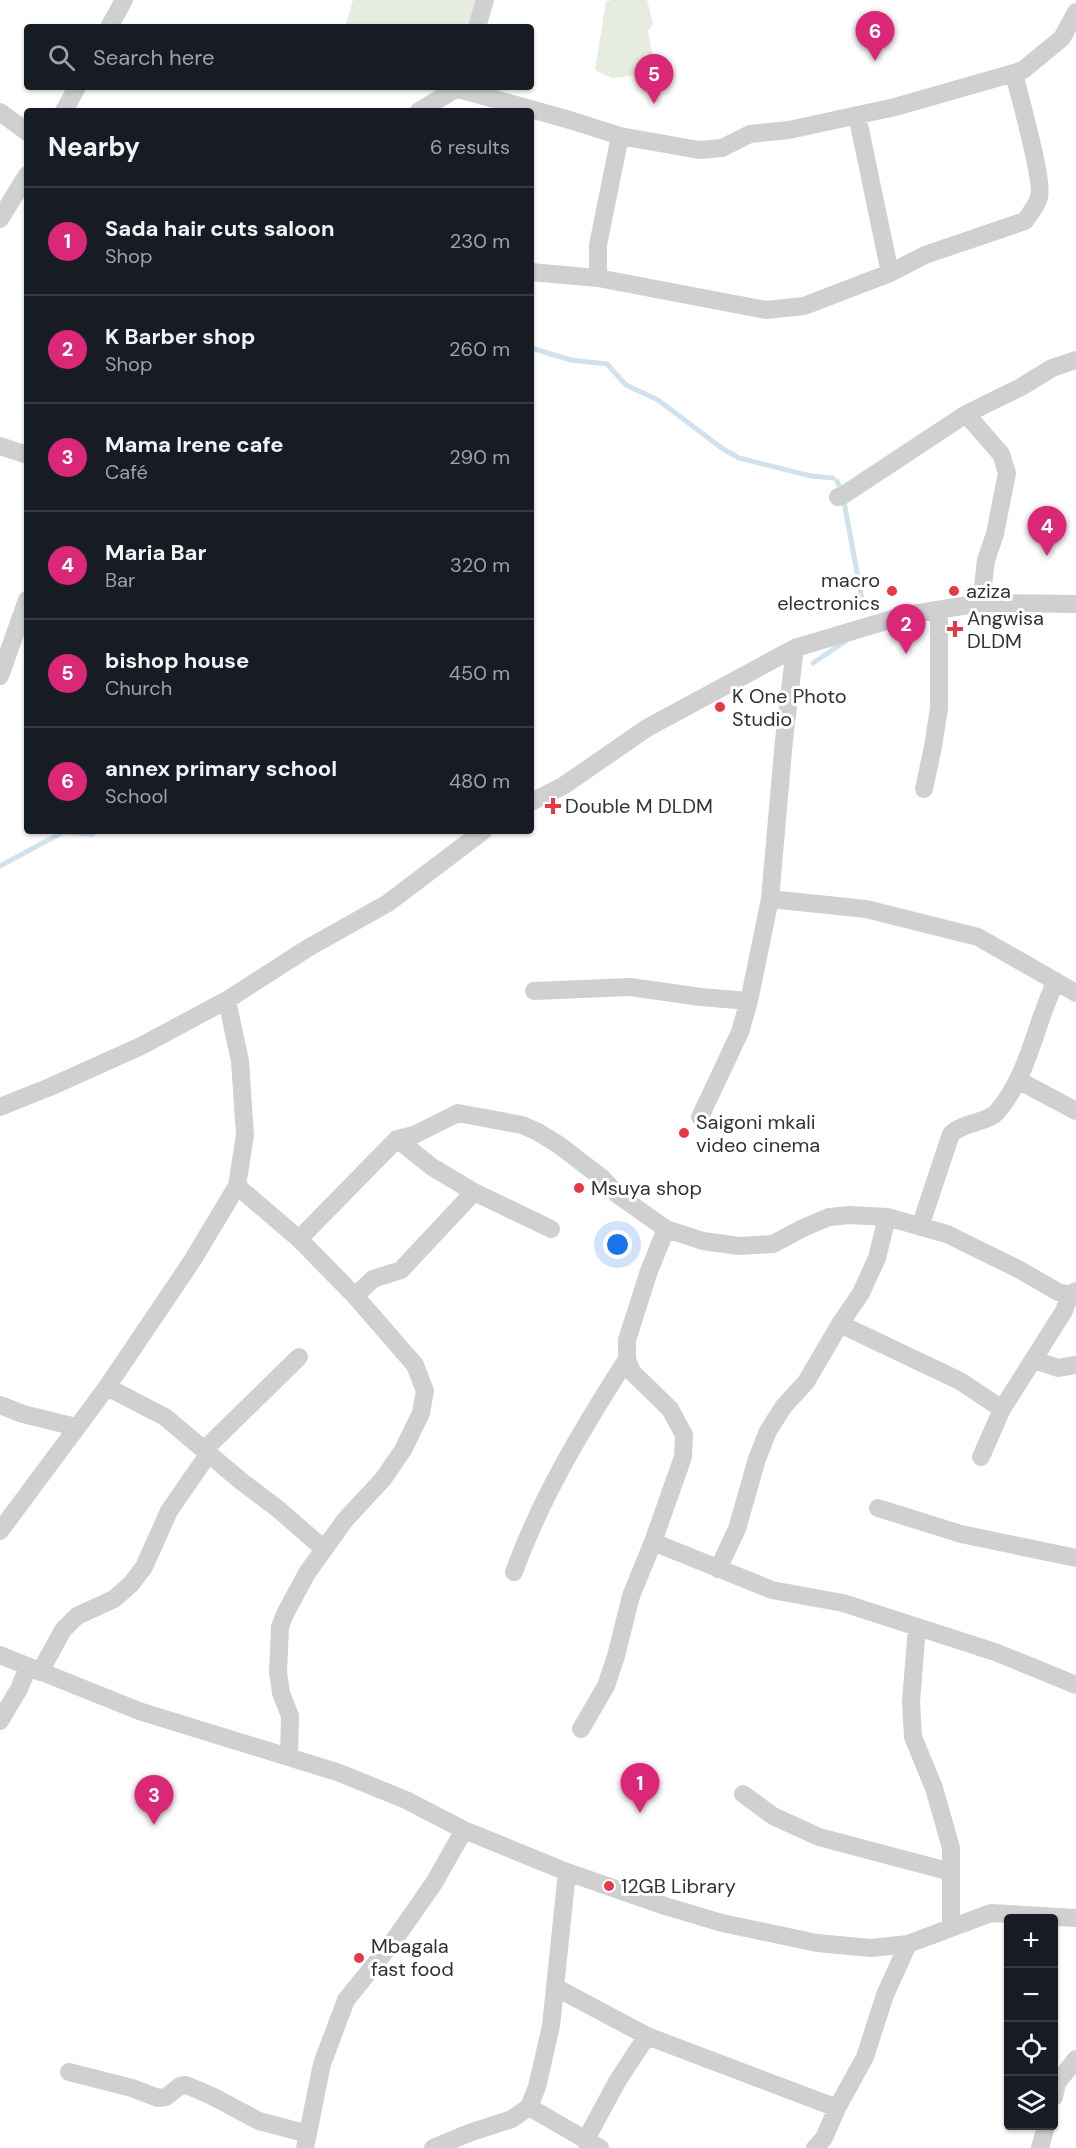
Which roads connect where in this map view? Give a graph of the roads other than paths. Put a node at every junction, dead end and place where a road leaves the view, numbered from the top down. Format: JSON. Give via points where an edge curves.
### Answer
{"nodes":[{"id":1,"x":124,"y":0,"type":"edge"},
{"id":2,"x":485,"y":0,"type":"edge"},
{"id":3,"x":1076,"y":12,"type":"edge"},
{"id":4,"x":112,"y":24,"type":"edge"},
{"id":5,"x":478,"y":24,"type":"edge"},
{"id":6,"x":1014,"y":73,"type":"junction"},
{"id":7,"x":75,"y":90,"type":"edge"},
{"id":8,"x":455,"y":90,"type":"edge"},
{"id":9,"x":465,"y":90,"type":"edge"},
{"id":10,"x":66,"y":108,"type":"edge"},
{"id":11,"x":424,"y":108,"type":"edge"},
{"id":12,"x":528,"y":108,"type":"edge"},
{"id":13,"x":534,"y":110,"type":"edge"},
{"id":14,"x":0,"y":112,"type":"edge"},
{"id":15,"x":857,"y":115,"type":"junction"},
{"id":16,"x":24,"y":130,"type":"edge"},
{"id":17,"x":620,"y":136,"type":"junction"},
{"id":18,"x":24,"y":180,"type":"edge"},
{"id":19,"x":0,"y":219,"type":"edge"},
{"id":20,"x":534,"y":272,"type":"edge"},
{"id":21,"x":890,"y":273,"type":"junction"},
{"id":22,"x":598,"y":278,"type":"junction"},
{"id":23,"x":1074,"y":364,"type":"edge"},
{"id":24,"x":966,"y":414,"type":"junction"},
{"id":25,"x":0,"y":446,"type":"edge"},
{"id":26,"x":24,"y":454,"type":"edge"},
{"id":27,"x":838,"y":497,"type":"dead end"},
{"id":28,"x":981,"y":603,"type":"junction"},
{"id":29,"x":1076,"y":604,"type":"edge"},
{"id":30,"x":24,"y":608,"type":"edge"},
{"id":31,"x":939,"y":610,"type":"junction"},
{"id":32,"x":795,"y":648,"type":"junction"},
{"id":33,"x":0,"y":676,"type":"edge"},
{"id":34,"x":924,"y":789,"type":"dead end"},
{"id":35,"x":534,"y":800,"type":"edge"},
{"id":36,"x":479,"y":834,"type":"edge"},
{"id":37,"x":770,"y":899,"type":"junction"},
{"id":38,"x":1056,"y":981,"type":"junction"},
{"id":39,"x":534,"y":991,"type":"dead end"},
{"id":40,"x":1076,"y":993,"type":"edge"},
{"id":41,"x":227,"y":1000,"type":"junction"},
{"id":42,"x":749,"y":1001,"type":"junction"},
{"id":43,"x":1018,"y":1080,"type":"junction"},
{"id":44,"x":0,"y":1107,"type":"edge"},
{"id":45,"x":1076,"y":1111,"type":"edge"},
{"id":46,"x":700,"y":1117,"type":"dead end"},
{"id":47,"x":397,"y":1139,"type":"junction"},
{"id":48,"x":237,"y":1186,"type":"junction"},
{"id":49,"x":474,"y":1192,"type":"junction"},
{"id":50,"x":887,"y":1217,"type":"junction"},
{"id":51,"x":920,"y":1227,"type":"junction"},
{"id":52,"x":551,"y":1229,"type":"dead end"},
{"id":53,"x":666,"y":1229,"type":"junction"},
{"id":54,"x":299,"y":1239,"type":"junction"},
{"id":55,"x":1073,"y":1293,"type":"edge"},
{"id":56,"x":355,"y":1296,"type":"junction"},
{"id":57,"x":840,"y":1324,"type":"junction"},
{"id":58,"x":299,"y":1357,"type":"dead end"},
{"id":59,"x":627,"y":1359,"type":"junction"},
{"id":60,"x":1034,"y":1360,"type":"junction"},
{"id":61,"x":1076,"y":1365,"type":"edge"},
{"id":62,"x":107,"y":1387,"type":"junction"},
{"id":63,"x":0,"y":1405,"type":"edge"},
{"id":64,"x":1002,"y":1409,"type":"junction"},
{"id":65,"x":76,"y":1427,"type":"junction"},
{"id":66,"x":207,"y":1451,"type":"junction"},
{"id":67,"x":981,"y":1457,"type":"dead end"},
{"id":68,"x":878,"y":1508,"type":"dead end"},
{"id":69,"x":0,"y":1531,"type":"edge"},
{"id":70,"x":653,"y":1542,"type":"junction"},
{"id":71,"x":324,"y":1549,"type":"junction"},
{"id":72,"x":1076,"y":1558,"type":"edge"},
{"id":73,"x":718,"y":1569,"type":"junction"},
{"id":74,"x":514,"y":1572,"type":"dead end"},
{"id":75,"x":917,"y":1627,"type":"junction"},
{"id":76,"x":0,"y":1655,"type":"edge"},
{"id":77,"x":34,"y":1669,"type":"junction"},
{"id":78,"x":1076,"y":1685,"type":"edge"},
{"id":79,"x":0,"y":1721,"type":"edge"},
{"id":80,"x":581,"y":1729,"type":"dead end"},
{"id":81,"x":289,"y":1756,"type":"junction"},
{"id":82,"x":743,"y":1794,"type":"dead end"},
{"id":83,"x":464,"y":1830,"type":"junction"},
{"id":84,"x":567,"y":1872,"type":"junction"},
{"id":85,"x":951,"y":1872,"type":"junction"},
{"id":86,"x":1076,"y":1918,"type":"edge"},
{"id":87,"x":951,"y":1928,"type":"junction"},
{"id":88,"x":908,"y":1944,"type":"junction"},
{"id":89,"x":555,"y":1987,"type":"junction"},
{"id":90,"x":647,"y":2036,"type":"junction"},
{"id":91,"x":1076,"y":2059,"type":"edge"},
{"id":92,"x":69,"y":2072,"type":"dead end"},
{"id":93,"x":1058,"y":2082,"type":"edge"},
{"id":94,"x":529,"y":2107,"type":"junction"},
{"id":95,"x":837,"y":2108,"type":"junction"},
{"id":96,"x":1045,"y":2130,"type":"edge"},
{"id":97,"x":307,"y":2141,"type":"edge"},
{"id":98,"x":593,"y":2144,"type":"edge"},
{"id":99,"x":823,"y":2145,"type":"edge"},
{"id":100,"x":433,"y":2148,"type":"edge"},
{"id":101,"x":1040,"y":2148,"type":"edge"}],
"edges":[{"from":1,"to":4,"type":"street"},
{"from":2,"to":5,"type":"street"},
{"from":3,"to":6,"type":"street","via":[[1062,38]]},
{"from":6,"to":15,"type":"street"},
{"from":6,"to":21,"type":"street","via":[[1038,176],[1040,195],[1034,209],[1025,221],[925,255]]},
{"from":7,"to":10,"type":"street"},
{"from":8,"to":11,"type":"street"},
{"from":9,"to":12,"type":"street"},
{"from":13,"to":17,"type":"street"},
{"from":14,"to":16,"type":"street"},
{"from":15,"to":17,"type":"street","via":[[750,134],[722,148],[699,150]]},
{"from":15,"to":21,"type":"street"},
{"from":17,"to":22,"type":"street","via":[[598,245]]},
{"from":18,"to":19,"type":"street"},
{"from":20,"to":22,"type":"street"},
{"from":21,"to":22,"type":"street","via":[[804,306],[766,310]]},
{"from":23,"to":24,"type":"street","via":[[1052,368]]},
{"from":24,"to":27,"type":"street"},
{"from":24,"to":28,"type":"street","via":[[1001,454],[1007,473],[986,560]]},
{"from":25,"to":26,"type":"street"},
{"from":28,"to":29,"type":"street"},
{"from":28,"to":31,"type":"street"},
{"from":30,"to":33,"type":"street"},
{"from":31,"to":32,"type":"street","via":[[906,615]]},
{"from":31,"to":34,"type":"street","via":[[939,708]]},
{"from":32,"to":35,"type":"street","via":[[647,728],[563,786]]},
{"from":32,"to":37,"type":"street"},
{"from":36,"to":41,"type":"street","via":[[388,903]]},
{"from":37,"to":38,"type":"street","via":[[866,909],[978,937]]},
{"from":37,"to":42,"type":"street"},
{"from":38,"to":40,"type":"street"},
{"from":38,"to":43,"type":"street"},
{"from":39,"to":42,"type":"street","via":[[630,987]]},
{"from":41,"to":44,"type":"street","via":[[141,1046]]},
{"from":41,"to":48,"type":"street","via":[[240,1061],[245,1135]]},
{"from":42,"to":46,"type":"street","via":[[740,1032]]},
{"from":43,"to":45,"type":"street"},
{"from":43,"to":51,"type":"street","via":[[995,1114],[958,1127],[951,1134]]},
{"from":47,"to":49,"type":"street","via":[[432,1167]]},
{"from":47,"to":53,"type":"street","via":[[458,1113],[522,1125],[559,1145]]},
{"from":47,"to":54,"type":"street"},
{"from":48,"to":54,"type":"street"},
{"from":48,"to":62,"type":"street"},
{"from":49,"to":52,"type":"street"},
{"from":49,"to":56,"type":"street","via":[[401,1270],[373,1279]]},
{"from":50,"to":51,"type":"street"},
{"from":50,"to":53,"type":"street","via":[[830,1217],[773,1244],[730,1245]]},
{"from":50,"to":57,"type":"street","via":[[877,1258],[861,1293]]},
{"from":51,"to":55,"type":"street","via":[[948,1234],[1058,1292]]},
{"from":53,"to":59,"type":"street","via":[[627,1340]]},
{"from":54,"to":56,"type":"street"},
{"from":55,"to":60,"type":"street"},
{"from":56,"to":71,"type":"street","via":[[415,1365],[425,1391],[421,1413],[403,1450]]},
{"from":57,"to":64,"type":"street","via":[[960,1381]]},
{"from":57,"to":73,"type":"street","via":[[806,1382],[768,1431],[737,1529]]},
{"from":58,"to":66,"type":"street"},
{"from":59,"to":70,"type":"street","via":[[632,1372],[670,1409],[684,1435],[683,1457]]},
{"from":59,"to":74,"type":"street","via":[[553,1486]]},
{"from":60,"to":61,"type":"street","via":[[1058,1368]]},
{"from":60,"to":64,"type":"street"},
{"from":62,"to":65,"type":"street"},
{"from":62,"to":66,"type":"street","via":[[165,1417]]},
{"from":63,"to":65,"type":"street"},
{"from":64,"to":67,"type":"street"},
{"from":65,"to":69,"type":"street"},
{"from":66,"to":71,"type":"street"},
{"from":66,"to":77,"type":"street","via":[[169,1511],[144,1567],[131,1584],[114,1599],[77,1616]]},
{"from":68,"to":72,"type":"street","via":[[961,1534]]},
{"from":70,"to":73,"type":"street"},
{"from":70,"to":80,"type":"street","via":[[631,1596],[606,1686]]},
{"from":71,"to":81,"type":"street","via":[[307,1573],[280,1627],[278,1672],[290,1716]]},
{"from":73,"to":75,"type":"street","via":[[772,1590],[843,1603]]},
{"from":75,"to":78,"type":"street","via":[[995,1652]]},
{"from":75,"to":85,"type":"street","via":[[911,1702],[913,1737],[947,1828]]},
{"from":76,"to":77,"type":"street"},
{"from":77,"to":79,"type":"street"},
{"from":77,"to":81,"type":"street","via":[[139,1711]]},
{"from":81,"to":83,"type":"street","via":[[406,1800]]},
{"from":82,"to":85,"type":"street","via":[[773,1816],[819,1837]]},
{"from":83,"to":84,"type":"street"},
{"from":83,"to":97,"type":"street","via":[[434,1883],[346,2000],[321,2064]]},
{"from":84,"to":88,"type":"street","via":[[722,1923],[817,1943],[871,1948]]},
{"from":84,"to":89,"type":"street"},
{"from":85,"to":87,"type":"street"},
{"from":86,"to":87,"type":"street","via":[[991,1913]]},
{"from":87,"to":88,"type":"street"},
{"from":88,"to":95,"type":"street","via":[[885,1995],[865,2057]]},
{"from":89,"to":90,"type":"street"},
{"from":89,"to":94,"type":"street","via":[[551,2026]]},
{"from":90,"to":95,"type":"street"},
{"from":90,"to":98,"type":"street","via":[[618,2080]]},
{"from":91,"to":93,"type":"street"},
{"from":92,"to":97,"type":"street","via":[[158,2098],[186,2085]]},
{"from":94,"to":98,"type":"street"},
{"from":94,"to":100,"type":"street","via":[[512,2119]]},
{"from":95,"to":99,"type":"street"},
{"from":96,"to":101,"type":"street"}]}
